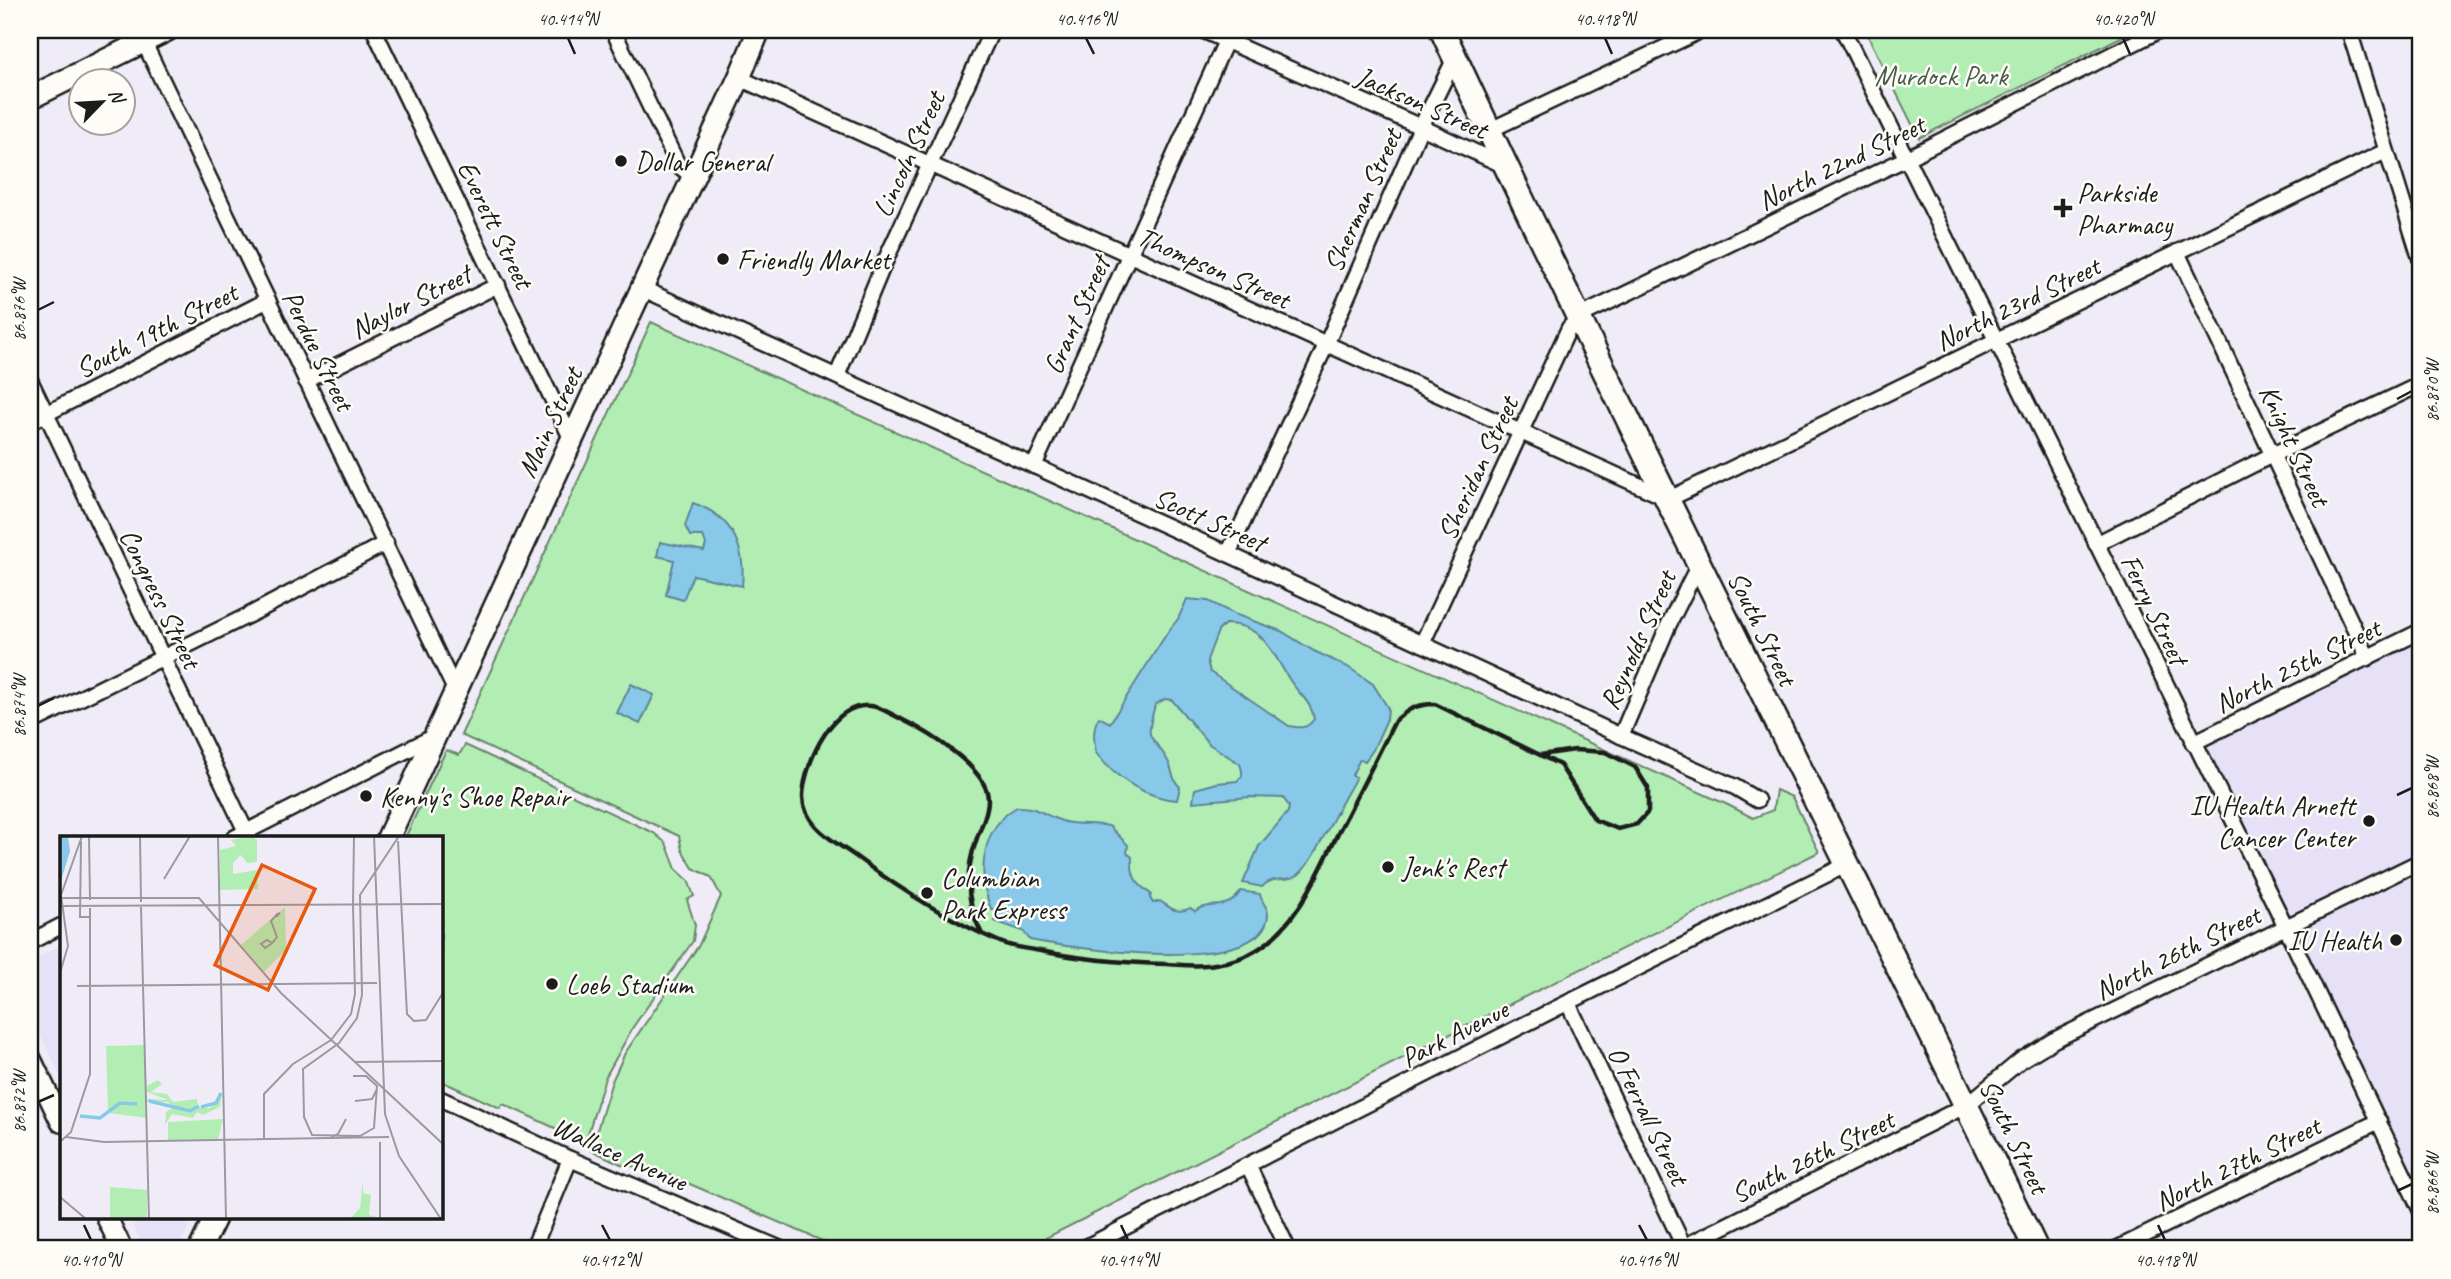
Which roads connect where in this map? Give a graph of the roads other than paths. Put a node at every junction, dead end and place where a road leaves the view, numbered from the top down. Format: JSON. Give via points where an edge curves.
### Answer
{"nodes":[{"id":1,"x":167,"y":30,"type":"edge"},
{"id":2,"x":374,"y":30,"type":"edge"},
{"id":3,"x":613,"y":30,"type":"edge"},
{"id":4,"x":759,"y":30,"type":"edge"},
{"id":5,"x":992,"y":30,"type":"edge"},
{"id":6,"x":1202,"y":30,"type":"edge"},
{"id":7,"x":1442,"y":30,"type":"edge"},
{"id":8,"x":1702,"y":30,"type":"edge"},
{"id":9,"x":1843,"y":30,"type":"edge"},
{"id":10,"x":2160,"y":30,"type":"edge"},
{"id":11,"x":2349,"y":30,"type":"edge"},
{"id":12,"x":141,"y":35,"type":"edge"},
{"id":13,"x":1228,"y":35,"type":"edge"},
{"id":14,"x":1455,"y":58,"type":"junction"},
{"id":15,"x":739,"y":78,"type":"junction"},
{"id":16,"x":30,"y":98,"type":"edge"},
{"id":17,"x":1421,"y":127,"type":"junction"},
{"id":18,"x":1490,"y":131,"type":"junction"},
{"id":19,"x":2386,"y":151,"type":"junction"},
{"id":20,"x":1907,"y":158,"type":"junction"},
{"id":21,"x":930,"y":164,"type":"junction"},
{"id":22,"x":1507,"y":168,"type":"junction"},
{"id":23,"x":692,"y":176,"type":"junction"},
{"id":24,"x":2177,"y":252,"type":"junction"},
{"id":25,"x":1129,"y":256,"type":"junction"},
{"id":26,"x":2421,"y":261,"type":"edge"},
{"id":27,"x":498,"y":285,"type":"junction"},
{"id":28,"x":641,"y":288,"type":"junction"},
{"id":29,"x":268,"y":300,"type":"junction"},
{"id":30,"x":1580,"y":316,"type":"junction"},
{"id":31,"x":1997,"y":341,"type":"junction"},
{"id":32,"x":1326,"y":345,"type":"junction"},
{"id":33,"x":837,"y":376,"type":"junction"},
{"id":34,"x":30,"y":380,"type":"edge"},
{"id":35,"x":306,"y":381,"type":"junction"},
{"id":36,"x":2421,"y":384,"type":"edge"},
{"id":37,"x":46,"y":414,"type":"junction"},
{"id":38,"x":30,"y":422,"type":"edge"},
{"id":39,"x":1520,"y":433,"type":"junction"},
{"id":40,"x":572,"y":440,"type":"junction"},
{"id":41,"x":2272,"y":454,"type":"junction"},
{"id":42,"x":1034,"y":466,"type":"junction"},
{"id":43,"x":1669,"y":499,"type":"junction"},
{"id":44,"x":386,"y":544,"type":"junction"},
{"id":45,"x":2096,"y":544,"type":"junction"},
{"id":46,"x":1227,"y":554,"type":"junction"},
{"id":47,"x":1699,"y":564,"type":"junction"},
{"id":48,"x":2421,"y":631,"type":"edge"},
{"id":49,"x":1423,"y":644,"type":"junction"},
{"id":50,"x":163,"y":656,"type":"junction"},
{"id":51,"x":2368,"y":658,"type":"junction"},
{"id":52,"x":456,"y":692,"type":"junction"},
{"id":53,"x":30,"y":723,"type":"edge"},
{"id":54,"x":436,"y":736,"type":"junction"},
{"id":55,"x":1621,"y":736,"type":"junction"},
{"id":56,"x":2193,"y":743,"type":"junction"},
{"id":57,"x":1757,"y":800,"type":"dead end"},
{"id":58,"x":243,"y":836,"type":"edge"},
{"id":59,"x":389,"y":836,"type":"edge"},
{"id":60,"x":2421,"y":861,"type":"edge"},
{"id":61,"x":1848,"y":864,"type":"junction"},
{"id":62,"x":2285,"y":926,"type":"junction"},
{"id":63,"x":60,"y":927,"type":"edge"},
{"id":64,"x":30,"y":942,"type":"edge"},
{"id":65,"x":1567,"y":1003,"type":"junction"},
{"id":66,"x":30,"y":1057,"type":"edge"},
{"id":67,"x":36,"y":1088,"type":"edge"},
{"id":68,"x":443,"y":1100,"type":"edge"},
{"id":69,"x":1967,"y":1105,"type":"junction"},
{"id":70,"x":60,"y":1121,"type":"edge"},
{"id":71,"x":2379,"y":1121,"type":"junction"},
{"id":72,"x":570,"y":1159,"type":"junction"},
{"id":73,"x":1248,"y":1165,"type":"junction"},
{"id":74,"x":2421,"y":1211,"type":"edge"},
{"id":75,"x":108,"y":1220,"type":"edge"},
{"id":76,"x":214,"y":1220,"type":"edge"},
{"id":77,"x":1683,"y":1248,"type":"edge"},
{"id":78,"x":122,"y":1249,"type":"edge"},
{"id":79,"x":200,"y":1249,"type":"edge"},
{"id":80,"x":533,"y":1249,"type":"edge"},
{"id":81,"x":781,"y":1249,"type":"edge"},
{"id":82,"x":1083,"y":1249,"type":"edge"},
{"id":83,"x":1288,"y":1249,"type":"edge"},
{"id":84,"x":2036,"y":1249,"type":"edge"},
{"id":85,"x":2116,"y":1249,"type":"edge"}],
"edges":[{"from":1,"to":12,"type":"main road"},
{"from":2,"to":27,"type":"street","name":"Everett Street"},
{"from":3,"to":23,"type":"street","via":[[678,165]]},
{"from":4,"to":15,"type":"main road","name":"Main Street"},
{"from":5,"to":21,"type":"street","name":"Lincoln Street"},
{"from":6,"to":13,"type":"street","name":"Jackson Street"},
{"from":7,"to":14,"type":"main road","name":"South Street"},
{"from":8,"to":18,"type":"street"},
{"from":9,"to":20,"type":"street","name":"Ferry Street"},
{"from":10,"to":20,"type":"street","name":"North 22nd Street"},
{"from":11,"to":19,"type":"street"},
{"from":12,"to":16,"type":"main road"},
{"from":12,"to":29,"type":"street","name":"Perdue Street"},
{"from":13,"to":17,"type":"street","name":"Jackson Street"},
{"from":13,"to":25,"type":"street","name":"Grant Street"},
{"from":14,"to":17,"type":"street","name":"Sherman Street"},
{"from":14,"to":18,"type":"main road","name":"South Street"},
{"from":15,"to":21,"type":"street","name":"Thompson Street"},
{"from":15,"to":23,"type":"main road","name":"Main Street"},
{"from":17,"to":22,"type":"street","name":"Jackson Street"},
{"from":17,"to":32,"type":"street","name":"Sherman Street"},
{"from":18,"to":22,"type":"main road","name":"South Street"},
{"from":19,"to":24,"type":"street","name":"North 23rd Street"},
{"from":19,"to":26,"type":"street"},
{"from":20,"to":30,"type":"street","name":"North 22nd Street"},
{"from":20,"to":31,"type":"street","name":"Ferry Street"},
{"from":21,"to":25,"type":"street","name":"Thompson Street"},
{"from":21,"to":33,"type":"street","name":"Lincoln Street"},
{"from":22,"to":30,"type":"main road","name":"South Street"},
{"from":23,"to":28,"type":"main road","name":"Main Street"},
{"from":24,"to":31,"type":"street","name":"North 23rd Street"},
{"from":24,"to":41,"type":"street","name":"Knight Street"},
{"from":25,"to":32,"type":"street","name":"Thompson Street"},
{"from":25,"to":42,"type":"street","name":"Grant Street"},
{"from":27,"to":35,"type":"street","name":"Naylor Street"},
{"from":27,"to":40,"type":"street","name":"Everett Street"},
{"from":28,"to":33,"type":"street","name":"Scott Street"},
{"from":28,"to":40,"type":"main road","name":"Main Street"},
{"from":29,"to":35,"type":"street","name":"Perdue Street"},
{"from":29,"to":37,"type":"street","name":"South 19th Street"},
{"from":30,"to":39,"type":"street","name":"Sheridan Street","via":[[1569,328]]},
{"from":30,"to":43,"type":"main road","name":"South Street"},
{"from":31,"to":43,"type":"street","name":"North 23rd Street"},
{"from":31,"to":45,"type":"street","name":"Ferry Street"},
{"from":32,"to":39,"type":"street","name":"Thompson Street"},
{"from":32,"to":46,"type":"street","name":"Sherman Street"},
{"from":33,"to":42,"type":"street","name":"Scott Street"},
{"from":34,"to":37,"type":"street","name":"Congress Street"},
{"from":35,"to":44,"type":"street","name":"Perdue Street"},
{"from":36,"to":41,"type":"street"},
{"from":37,"to":38,"type":"street","name":"South 19th Street"},
{"from":37,"to":50,"type":"street","name":"Congress Street"},
{"from":39,"to":43,"type":"street","name":"Thompson Street"},
{"from":39,"to":49,"type":"street","name":"Sheridan Street"},
{"from":40,"to":52,"type":"main road","name":"Main Street"},
{"from":41,"to":45,"type":"street"},
{"from":41,"to":51,"type":"street","name":"Knight Street"},
{"from":42,"to":46,"type":"street","name":"Scott Street"},
{"from":43,"to":47,"type":"main road","name":"South Street"},
{"from":44,"to":50,"type":"street"},
{"from":44,"to":52,"type":"street","name":"Perdue Street"},
{"from":45,"to":56,"type":"street","name":"Ferry Street"},
{"from":46,"to":49,"type":"street","name":"Scott Street"},
{"from":47,"to":55,"type":"street","name":"Reynolds Street"},
{"from":47,"to":61,"type":"main road","name":"South Street"},
{"from":48,"to":51,"type":"street","name":"North 25th Street"},
{"from":49,"to":55,"type":"street","name":"Scott Street"},
{"from":50,"to":53,"type":"street"},
{"from":50,"to":58,"type":"street","name":"Congress Street"},
{"from":51,"to":56,"type":"street","name":"North 25th Street"},
{"from":52,"to":54,"type":"main road","name":"Main Street"},
{"from":54,"to":58,"type":"street"},
{"from":54,"to":59,"type":"main road","name":"Main Street"},
{"from":55,"to":57,"type":"street","name":"Scott Street"},
{"from":56,"to":62,"type":"street","name":"Ferry Street"},
{"from":60,"to":62,"type":"street","name":"North 26th Street"},
{"from":61,"to":65,"type":"street","name":"Park Avenue"},
{"from":61,"to":69,"type":"main road","name":"South Street"},
{"from":62,"to":69,"type":"street","name":"North 26th Street","via":[[2054,1040],[2021,1060]]},
{"from":62,"to":71,"type":"street","name":"Ferry Street"},
{"from":63,"to":64,"type":"street"},
{"from":65,"to":73,"type":"street","name":"Park Avenue"},
{"from":65,"to":77,"type":"street","name":"O Ferrall Street"},
{"from":66,"to":67,"type":"street"},
{"from":67,"to":70,"type":"street"},
{"from":68,"to":72,"type":"street","name":"Wallace Avenue"},
{"from":69,"to":77,"type":"street","name":"South 26th Street"},
{"from":69,"to":84,"type":"main road","name":"South Street"},
{"from":71,"to":74,"type":"street","name":"Ferry Street"},
{"from":71,"to":85,"type":"street","name":"North 27th Street"},
{"from":72,"to":80,"type":"street"},
{"from":72,"to":81,"type":"street","name":"Wallace Avenue"},
{"from":73,"to":82,"type":"street","name":"Park Avenue"},
{"from":73,"to":83,"type":"street"},
{"from":75,"to":78,"type":"street"},
{"from":76,"to":79,"type":"main road"}]}
